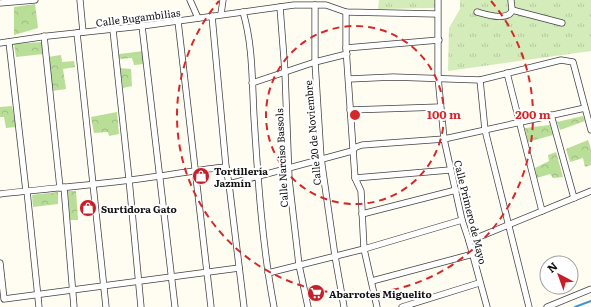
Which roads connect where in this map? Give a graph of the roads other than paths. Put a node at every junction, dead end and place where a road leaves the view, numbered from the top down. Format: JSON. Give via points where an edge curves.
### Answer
{"nodes":[{"id":1,"x":35,"y":0,"type":"edge"},
{"id":2,"x":80,"y":0,"type":"edge"},
{"id":3,"x":190,"y":0,"type":"edge"},
{"id":4,"x":223,"y":0,"type":"edge"},
{"id":5,"x":438,"y":0,"type":"edge"},
{"id":6,"x":511,"y":0,"type":"edge"},
{"id":7,"x":7,"y":1,"type":"edge"},
{"id":8,"x":326,"y":2,"type":"edge"},
{"id":9,"x":0,"y":3,"type":"edge"},
{"id":10,"x":315,"y":5,"type":"junction"},
{"id":11,"x":280,"y":7,"type":"junction"},
{"id":12,"x":512,"y":10,"type":"junction"},
{"id":13,"x":243,"y":12,"type":"junction"},
{"id":14,"x":346,"y":12,"type":"junction"},
{"id":15,"x":477,"y":12,"type":"dead end"},
{"id":16,"x":221,"y":14,"type":"junction"},
{"id":17,"x":437,"y":14,"type":"junction"},
{"id":18,"x":212,"y":16,"type":"junction"},
{"id":19,"x":198,"y":18,"type":"junction"},
{"id":20,"x":178,"y":22,"type":"junction"},
{"id":21,"x":562,"y":23,"type":"dead end"},
{"id":22,"x":142,"y":26,"type":"junction"},
{"id":23,"x":113,"y":30,"type":"junction"},
{"id":24,"x":83,"y":32,"type":"junction"},
{"id":25,"x":77,"y":33,"type":"junction"},
{"id":26,"x":44,"y":36,"type":"junction"},
{"id":27,"x":438,"y":40,"type":"junction"},
{"id":28,"x":9,"y":42,"type":"junction"},
{"id":29,"x":0,"y":43,"type":"edge"},
{"id":30,"x":346,"y":51,"type":"junction"},
{"id":31,"x":315,"y":62,"type":"junction"},
{"id":32,"x":285,"y":72,"type":"junction"},
{"id":33,"x":507,"y":72,"type":"junction"},
{"id":34,"x":438,"y":78,"type":"junction"},
{"id":35,"x":349,"y":79,"type":"junction"},
{"id":36,"x":480,"y":80,"type":"junction"},
{"id":37,"x":252,"y":83,"type":"junction"},
{"id":38,"x":440,"y":107,"type":"junction"},
{"id":39,"x":585,"y":108,"type":"junction"},
{"id":40,"x":350,"y":110,"type":"junction"},
{"id":41,"x":551,"y":115,"type":"junction"},
{"id":42,"x":520,"y":122,"type":"junction"},
{"id":43,"x":485,"y":130,"type":"junction"},
{"id":44,"x":591,"y":130,"type":"edge"},
{"id":45,"x":444,"y":139,"type":"junction"},
{"id":46,"x":352,"y":150,"type":"junction"},
{"id":47,"x":321,"y":158,"type":"junction"},
{"id":48,"x":226,"y":167,"type":"junction"},
{"id":49,"x":289,"y":168,"type":"junction"},
{"id":50,"x":195,"y":170,"type":"junction"},
{"id":51,"x":450,"y":170,"type":"junction"},
{"id":52,"x":160,"y":176,"type":"junction"},
{"id":53,"x":258,"y":176,"type":"junction"},
{"id":54,"x":355,"y":178,"type":"junction"},
{"id":55,"x":129,"y":179,"type":"junction"},
{"id":56,"x":94,"y":184,"type":"junction"},
{"id":57,"x":230,"y":184,"type":"junction"},
{"id":58,"x":62,"y":188,"type":"junction"},
{"id":59,"x":456,"y":190,"type":"junction"},
{"id":60,"x":27,"y":191,"type":"junction"},
{"id":61,"x":591,"y":191,"type":"edge"},
{"id":62,"x":0,"y":194,"type":"edge"},
{"id":63,"x":574,"y":198,"type":"junction"},
{"id":64,"x":542,"y":211,"type":"junction"},
{"id":65,"x":362,"y":214,"type":"junction"},
{"id":66,"x":462,"y":220,"type":"junction"},
{"id":67,"x":508,"y":225,"type":"junction"},
{"id":68,"x":469,"y":241,"type":"junction"},
{"id":69,"x":364,"y":249,"type":"junction"},
{"id":70,"x":472,"y":254,"type":"junction"},
{"id":71,"x":335,"y":256,"type":"junction"},
{"id":72,"x":0,"y":263,"type":"edge"},
{"id":73,"x":299,"y":265,"type":"junction"},
{"id":74,"x":239,"y":268,"type":"junction"},
{"id":75,"x":206,"y":272,"type":"junction"},
{"id":76,"x":268,"y":273,"type":"junction"},
{"id":77,"x":171,"y":277,"type":"junction"},
{"id":78,"x":372,"y":281,"type":"junction"},
{"id":79,"x":137,"y":282,"type":"junction"},
{"id":80,"x":479,"y":282,"type":"junction"},
{"id":81,"x":103,"y":286,"type":"junction"},
{"id":82,"x":591,"y":289,"type":"edge"},
{"id":83,"x":72,"y":290,"type":"junction"},
{"id":84,"x":38,"y":294,"type":"junction"},
{"id":85,"x":39,"y":307,"type":"edge"},
{"id":86,"x":74,"y":307,"type":"edge"},
{"id":87,"x":106,"y":307,"type":"edge"},
{"id":88,"x":140,"y":307,"type":"edge"},
{"id":89,"x":175,"y":307,"type":"edge"},
{"id":90,"x":211,"y":307,"type":"edge"},
{"id":91,"x":244,"y":307,"type":"edge"},
{"id":92,"x":274,"y":307,"type":"edge"},
{"id":93,"x":308,"y":307,"type":"edge"},
{"id":94,"x":344,"y":307,"type":"edge"},
{"id":95,"x":377,"y":307,"type":"edge"},
{"id":96,"x":402,"y":307,"type":"edge"},
{"id":97,"x":487,"y":307,"type":"edge"},
{"id":98,"x":529,"y":307,"type":"edge"},
{"id":99,"x":548,"y":307,"type":"edge"}],
"edges":[{"from":1,"to":7,"type":"street"},
{"from":2,"to":24,"type":"street"},
{"from":3,"to":19,"type":"street"},
{"from":4,"to":16,"type":"street"},
{"from":5,"to":17,"type":"street","name":"Calle Primero de Mayo"},
{"from":6,"to":12,"type":"street"},
{"from":7,"to":9,"type":"street"},
{"from":8,"to":10,"type":"street","name":"Calle Bugambilias"},
{"from":8,"to":14,"type":"street","name":"Calle Bugambilias"},
{"from":10,"to":11,"type":"street","name":"Calle Bugambilias"},
{"from":10,"to":31,"type":"street","name":"Calle 20 de Noviembre"},
{"from":11,"to":13,"type":"street","name":"Calle Bugambilias"},
{"from":11,"to":32,"type":"street","name":"Calle Narciso Bassols"},
{"from":12,"to":15,"type":"street","via":[[510,14],[502,17]]},
{"from":12,"to":21,"type":"street"},
{"from":13,"to":16,"type":"street","name":"Calle Bugambilias"},
{"from":13,"to":37,"type":"street"},
{"from":14,"to":17,"type":"street","name":"Calle Bugambilias"},
{"from":14,"to":30,"type":"street"},
{"from":16,"to":18,"type":"street","name":"Calle Bugambilias"},
{"from":17,"to":27,"type":"street","name":"Calle Primero de Mayo"},
{"from":18,"to":19,"type":"street","name":"Calle Bugambilias"},
{"from":18,"to":48,"type":"street"},
{"from":19,"to":20,"type":"street","name":"Calle Bugambilias"},
{"from":20,"to":22,"type":"street","name":"Calle Bugambilias"},
{"from":20,"to":50,"type":"street"},
{"from":22,"to":23,"type":"street","name":"Calle Bugambilias"},
{"from":22,"to":52,"type":"street"},
{"from":23,"to":24,"type":"street","name":"Calle Bugambilias"},
{"from":23,"to":55,"type":"street"},
{"from":24,"to":25,"type":"street","name":"Calle Bugambilias"},
{"from":25,"to":26,"type":"street","name":"Calle Bugambilias"},
{"from":25,"to":56,"type":"street"},
{"from":26,"to":28,"type":"street","name":"Calle Bugambilias"},
{"from":26,"to":58,"type":"street"},
{"from":27,"to":30,"type":"street"},
{"from":27,"to":34,"type":"street","name":"Calle Primero de Mayo"},
{"from":28,"to":29,"type":"street","name":"Calle Bugambilias"},
{"from":28,"to":60,"type":"street"},
{"from":30,"to":31,"type":"street"},
{"from":30,"to":35,"type":"street"},
{"from":31,"to":32,"type":"street"},
{"from":31,"to":47,"type":"street","name":"Calle 20 de Noviembre"},
{"from":32,"to":37,"type":"street"},
{"from":32,"to":49,"type":"street","name":"Calle Narciso Bassols"},
{"from":33,"to":36,"type":"street"},
{"from":33,"to":39,"type":"street","via":[[561,60],[573,62]]},
{"from":33,"to":42,"type":"street"},
{"from":34,"to":35,"type":"street"},
{"from":34,"to":36,"type":"street"},
{"from":34,"to":38,"type":"street","name":"Calle Primero de Mayo"},
{"from":35,"to":40,"type":"street"},
{"from":36,"to":43,"type":"street"},
{"from":37,"to":53,"type":"street"},
{"from":38,"to":40,"type":"street"},
{"from":38,"to":45,"type":"street","name":"Calle Primero de Mayo"},
{"from":39,"to":41,"type":"street"},
{"from":39,"to":44,"type":"street"},
{"from":40,"to":46,"type":"street"},
{"from":41,"to":42,"type":"street"},
{"from":41,"to":63,"type":"street"},
{"from":42,"to":43,"type":"street"},
{"from":42,"to":64,"type":"street"},
{"from":43,"to":45,"type":"street"},
{"from":43,"to":67,"type":"street"},
{"from":45,"to":46,"type":"street","via":[[362,145]]},
{"from":45,"to":51,"type":"street","name":"Calle Primero de Mayo"},
{"from":46,"to":47,"type":"street"},
{"from":46,"to":54,"type":"street"},
{"from":47,"to":49,"type":"street"},
{"from":47,"to":71,"type":"street","name":"Calle 20 de Noviembre"},
{"from":48,"to":50,"type":"street"},
{"from":48,"to":57,"type":"street"},
{"from":49,"to":53,"type":"street"},
{"from":49,"to":73,"type":"street","name":"Calle Narciso Bassols"},
{"from":50,"to":52,"type":"street"},
{"from":50,"to":75,"type":"street"},
{"from":51,"to":54,"type":"street"},
{"from":51,"to":59,"type":"street","name":"Calle Primero de Mayo"},
{"from":52,"to":55,"type":"street"},
{"from":52,"to":77,"type":"street"},
{"from":53,"to":57,"type":"street"},
{"from":53,"to":76,"type":"street"},
{"from":54,"to":65,"type":"street","via":[[361,191]]},
{"from":55,"to":56,"type":"street"},
{"from":55,"to":79,"type":"street"},
{"from":56,"to":58,"type":"street"},
{"from":56,"to":81,"type":"street"},
{"from":57,"to":74,"type":"street"},
{"from":58,"to":60,"type":"street"},
{"from":58,"to":83,"type":"street"},
{"from":59,"to":65,"type":"street"},
{"from":59,"to":66,"type":"street","name":"Calle Primero de Mayo"},
{"from":60,"to":62,"type":"street"},
{"from":60,"to":84,"type":"street"},
{"from":61,"to":63,"type":"street"},
{"from":63,"to":64,"type":"street"},
{"from":64,"to":67,"type":"street"},
{"from":65,"to":69,"type":"street"},
{"from":66,"to":68,"type":"street","name":"Calle Primero de Mayo"},
{"from":66,"to":69,"type":"street"},
{"from":67,"to":68,"type":"street"},
{"from":67,"to":98,"type":"street"},
{"from":68,"to":70,"type":"street","name":"Calle Primero de Mayo"},
{"from":69,"to":71,"type":"street"},
{"from":69,"to":78,"type":"street"},
{"from":70,"to":78,"type":"street"},
{"from":70,"to":80,"type":"street","name":"Calle Primero de Mayo"},
{"from":71,"to":73,"type":"street"},
{"from":71,"to":94,"type":"street","name":"Calle 20 de Noviembre"},
{"from":72,"to":84,"type":"street","via":[[4,299]]},
{"from":73,"to":76,"type":"street"},
{"from":73,"to":93,"type":"street","name":"Calle Narciso Bassols"},
{"from":74,"to":75,"type":"street"},
{"from":74,"to":91,"type":"street"},
{"from":75,"to":77,"type":"street"},
{"from":75,"to":90,"type":"street"},
{"from":76,"to":92,"type":"street"},
{"from":77,"to":79,"type":"street"},
{"from":77,"to":89,"type":"street"},
{"from":78,"to":95,"type":"street"},
{"from":79,"to":81,"type":"street"},
{"from":79,"to":88,"type":"street"},
{"from":80,"to":96,"type":"street"},
{"from":80,"to":97,"type":"street","name":"Calle Primero de Mayo"},
{"from":81,"to":83,"type":"street"},
{"from":81,"to":87,"type":"street"},
{"from":82,"to":99,"type":"street"},
{"from":83,"to":84,"type":"street"},
{"from":83,"to":86,"type":"street"},
{"from":84,"to":85,"type":"street"}]}
